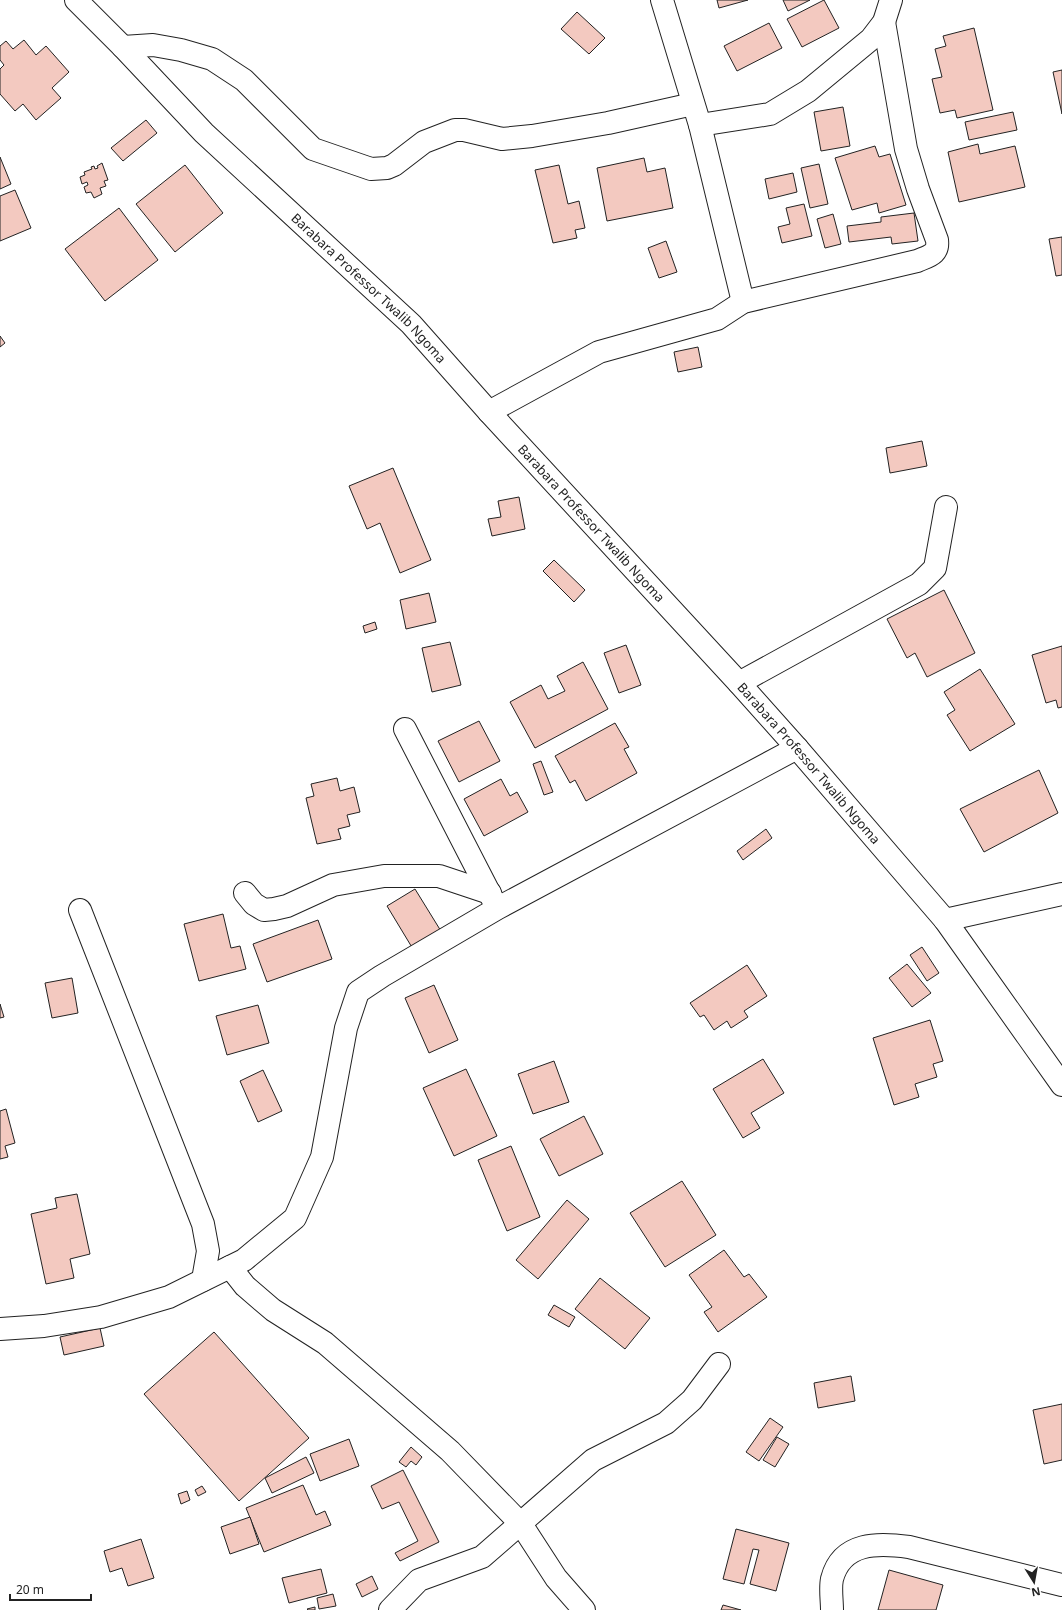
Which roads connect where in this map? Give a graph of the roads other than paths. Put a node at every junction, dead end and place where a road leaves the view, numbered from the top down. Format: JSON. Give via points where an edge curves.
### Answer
{"nodes":[{"id":1,"x":76,"y":0,"type":"edge"},
{"id":2,"x":662,"y":0,"type":"edge"},
{"id":3,"x":891,"y":0,"type":"edge"},
{"id":4,"x":884,"y":22,"type":"junction"},
{"id":5,"x":123,"y":47,"type":"junction"},
{"id":6,"x":693,"y":104,"type":"junction"},
{"id":7,"x":700,"y":125,"type":"junction"},
{"id":8,"x":744,"y":302,"type":"junction"},
{"id":9,"x":490,"y":412,"type":"junction"},
{"id":10,"x":946,"y":507,"type":"dead end"},
{"id":11,"x":739,"y":683,"type":"junction"},
{"id":12,"x":405,"y":729,"type":"dead end"},
{"id":13,"x":797,"y":748,"type":"junction"},
{"id":14,"x":245,"y":893,"type":"dead end"},
{"id":15,"x":1062,"y":894,"type":"edge"},
{"id":16,"x":494,"y":900,"type":"junction"},
{"id":17,"x":80,"y":910,"type":"dead end"},
{"id":18,"x":945,"y":920,"type":"junction"},
{"id":19,"x":1062,"y":1085,"type":"edge"},
{"id":20,"x":230,"y":1267,"type":"junction"},
{"id":21,"x":203,"y":1280,"type":"junction"},
{"id":22,"x":0,"y":1329,"type":"edge"},
{"id":23,"x":719,"y":1364,"type":"dead end"},
{"id":24,"x":521,"y":1524,"type":"junction"},
{"id":25,"x":1062,"y":1585,"type":"edge"},
{"id":26,"x":390,"y":1610,"type":"edge"},
{"id":27,"x":584,"y":1610,"type":"edge"},
{"id":28,"x":832,"y":1610,"type":"edge"}],
"edges":[{"from":1,"to":5,"type":"street","name":"Barabara Professor Twalib Ngoma"},
{"from":2,"to":6,"type":"street"},
{"from":3,"to":4,"type":"street"},
{"from":4,"to":7,"type":"street","via":[[871,39],[808,91],[779,109],[770,114]]},
{"from":4,"to":8,"type":"street","via":[[906,149],[938,247],[934,254],[917,261]]},
{"from":5,"to":6,"type":"street","via":[[153,45],[212,59],[244,80],[313,149],[378,170],[394,165],[424,142],[455,130],[502,139],[532,136],[608,123]]},
{"from":5,"to":9,"type":"street","name":"Barabara Professor Twalib Ngoma","via":[[204,133],[411,324]]},
{"from":6,"to":7,"type":"street"},
{"from":7,"to":8,"type":"street"},
{"from":8,"to":9,"type":"street","via":[[717,319],[599,352]]},
{"from":9,"to":11,"type":"street","name":"Barabara Professor Twalib Ngoma"},
{"from":10,"to":11,"type":"street","via":[[935,568],[919,584]]},
{"from":11,"to":13,"type":"street","name":"Barabara Professor Twalib Ngoma"},
{"from":12,"to":16,"type":"street"},
{"from":13,"to":16,"type":"street"},
{"from":13,"to":18,"type":"street","name":"Barabara Professor Twalib Ngoma"},
{"from":14,"to":16,"type":"street","via":[[254,904],[264,910],[287,906],[333,885],[384,876],[439,876]]},
{"from":15,"to":18,"type":"street"},
{"from":16,"to":20,"type":"street","via":[[358,992],[346,1028],[322,1157],[295,1218],[244,1260]]},
{"from":17,"to":21,"type":"street","via":[[203,1224],[208,1251]]},
{"from":18,"to":19,"type":"street","name":"Barabara Professor Twalib Ngoma"},
{"from":20,"to":21,"type":"street"},
{"from":20,"to":24,"type":"street","via":[[245,1286],[273,1310],[325,1343],[450,1451]]},
{"from":21,"to":22,"type":"street","via":[[169,1297],[102,1317],[44,1326]]},
{"from":23,"to":24,"type":"street","via":[[692,1400],[666,1423],[593,1460]]},
{"from":24,"to":26,"type":"street","via":[[482,1557],[419,1580]]},
{"from":24,"to":27,"type":"street","via":[[556,1578]]},
{"from":25,"to":28,"type":"street","via":[[888,1544],[862,1547],[840,1561],[832,1579]]}]}
